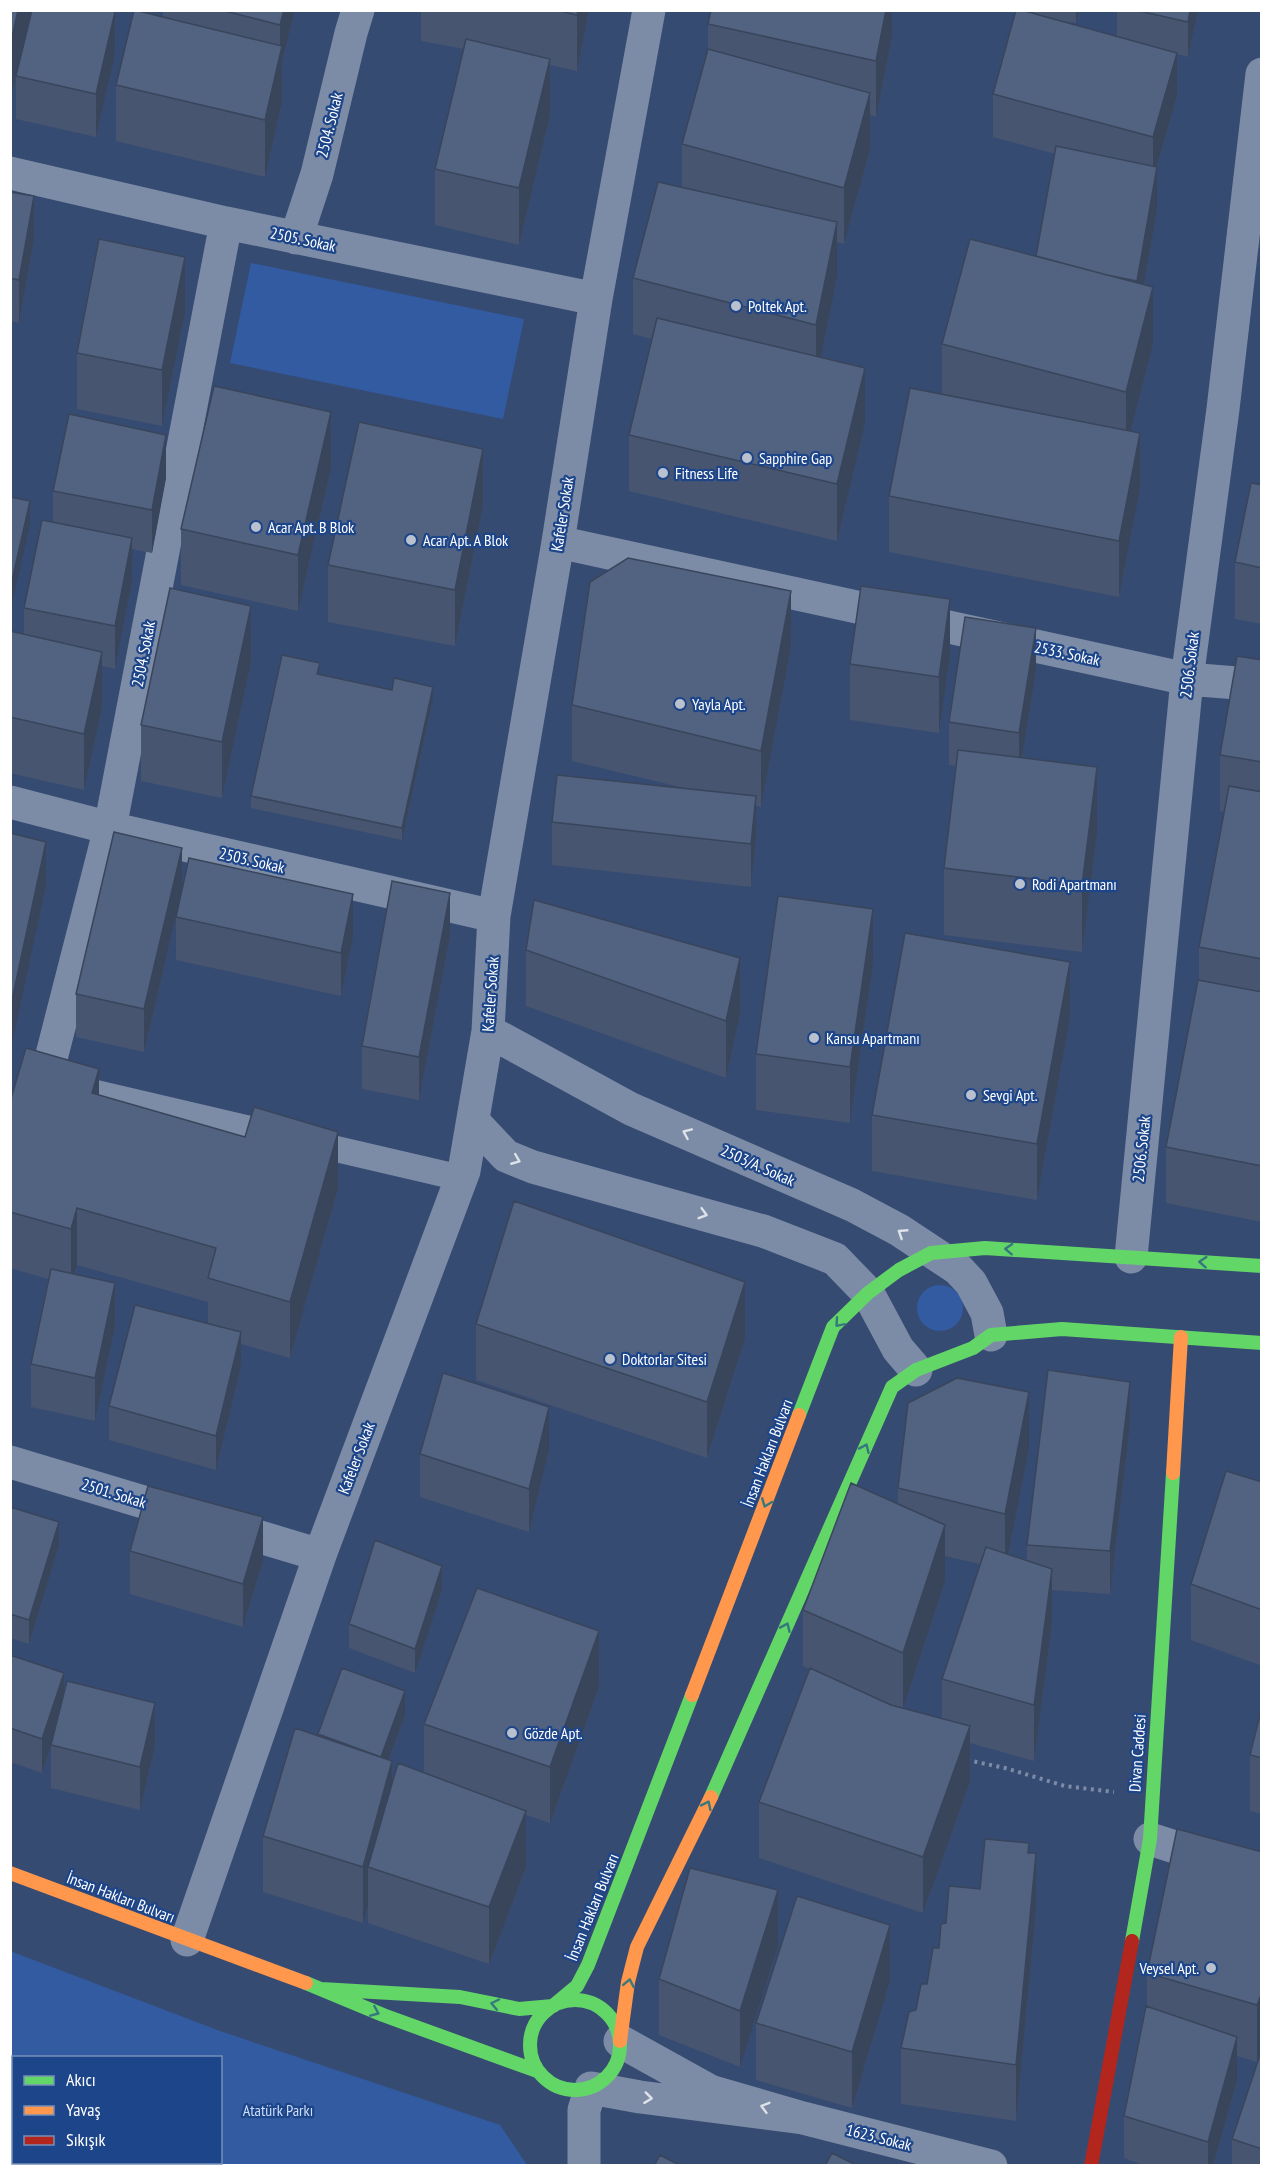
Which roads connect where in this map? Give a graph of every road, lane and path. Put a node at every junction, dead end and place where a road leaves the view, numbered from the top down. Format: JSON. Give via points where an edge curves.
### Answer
{"nodes":[{"id":1,"x":358,"y":10,"type":"edge"},
{"id":2,"x":649,"y":10,"type":"edge"},
{"id":3,"x":1262,"y":75,"type":"edge"},
{"id":4,"x":10,"y":173,"type":"edge"},
{"id":5,"x":226,"y":223,"type":"junction"},
{"id":6,"x":297,"y":238,"type":"junction"},
{"id":7,"x":596,"y":299,"type":"junction"},
{"id":8,"x":558,"y":542,"type":"junction"},
{"id":9,"x":1187,"y":680,"type":"junction"},
{"id":10,"x":1262,"y":685,"type":"edge"},
{"id":11,"x":10,"y":802,"type":"edge"},
{"id":12,"x":110,"y":828,"type":"junction"},
{"id":13,"x":494,"y":916,"type":"junction"},
{"id":14,"x":488,"y":1031,"type":"junction"},
{"id":15,"x":45,"y":1082,"type":"joint"},
{"id":16,"x":473,"y":1121,"type":"junction"},
{"id":17,"x":461,"y":1178,"type":"junction"},
{"id":18,"x":931,"y":1253,"type":"junction"},
{"id":19,"x":1131,"y":1257,"type":"junction"},
{"id":20,"x":1262,"y":1266,"type":"edge"},
{"id":21,"x":868,"y":1293,"type":"junction"},
{"id":22,"x":991,"y":1335,"type":"junction"},
{"id":23,"x":1181,"y":1337,"type":"junction"},
{"id":24,"x":1262,"y":1343,"type":"edge"},
{"id":25,"x":916,"y":1370,"type":"junction"},
{"id":26,"x":10,"y":1462,"type":"edge"},
{"id":27,"x":320,"y":1555,"type":"junction"},
{"id":28,"x":961,"y":1757,"type":"edge"},
{"id":29,"x":1151,"y":1794,"type":"junction"},
{"id":30,"x":1150,"y":1839,"type":"junction"},
{"id":31,"x":10,"y":1873,"type":"edge"},
{"id":32,"x":1262,"y":1875,"type":"edge"},
{"id":33,"x":187,"y":1940,"type":"junction"},
{"id":34,"x":321,"y":1989,"type":"junction"},
{"id":35,"x":553,"y":2006,"type":"junction"},
{"id":36,"x":620,"y":2041,"type":"junction"},
{"id":37,"x":537,"y":2071,"type":"junction"},
{"id":38,"x":591,"y":2088,"type":"junction"},
{"id":39,"x":802,"y":2118,"type":"junction"},
{"id":40,"x":584,"y":2166,"type":"edge"},
{"id":41,"x":991,"y":2166,"type":"edge"},
{"id":42,"x":1091,"y":2166,"type":"edge"}],
"edges":[{"from":1,"to":6,"type":"street","name":"2504. Sokak"},
{"from":2,"to":7,"type":"street","name":"Kafeler Sokak"},
{"from":3,"to":9,"type":"street","name":"2506. Sokak"},
{"from":4,"to":5,"type":"street","name":"2505. Sokak"},
{"from":5,"to":6,"type":"street","name":"2505. Sokak"},
{"from":5,"to":12,"type":"street","name":"2504. Sokak"},
{"from":6,"to":7,"type":"street","name":"2505. Sokak"},
{"from":7,"to":8,"type":"street","name":"Kafeler Sokak"},
{"from":8,"to":9,"type":"street","name":"2533. Sokak"},
{"from":8,"to":13,"type":"street","name":"Kafeler Sokak"},
{"from":9,"to":10,"type":"street","name":"2533. Sokak"},
{"from":9,"to":19,"type":"street","name":"2506. Sokak"},
{"from":11,"to":12,"type":"street","name":"2503. Sokak"},
{"from":12,"to":13,"type":"street","name":"2503. Sokak"},
{"from":12,"to":15,"type":"street","name":"2504. Sokak"},
{"from":13,"to":14,"type":"street","name":"Kafeler Sokak"},
{"from":14,"to":16,"type":"street","name":"Kafeler Sokak"},
{"from":18,"to":14,"type":"street","name":"2503/A. Sokak","one_way":true,"via":[[852,1205],[631,1108]]},
{"from":15,"to":17,"type":"lane"},
{"from":16,"to":17,"type":"street","name":"Kafeler Sokak"},
{"from":16,"to":21,"type":"street","one_way":true,"via":[[506,1156],[763,1231],[835,1259]]},
{"from":17,"to":27,"type":"street","name":"Kafeler Sokak"},
{"from":19,"to":18,"type":"main road","name":"İnsan Hakları Bulvarı","one_way":true,"via":[[985,1248]]},
{"from":18,"to":21,"type":"main road","name":"İnsan Hakları Bulvarı"},
{"from":18,"to":22,"type":"street","name":"2503/A. Sokak","via":[[958,1269],[971,1283],[987,1313]]},
{"from":20,"to":19,"type":"main road","name":"İnsan Hakları Bulvarı","one_way":true},
{"from":21,"to":25,"type":"street","via":[[898,1348]]},
{"from":21,"to":35,"type":"main road","name":"İnsan Hakları Bulvarı","one_way":true,"via":[[833,1327],[588,1965],[577,1986]]},
{"from":22,"to":23,"type":"main road","via":[[1062,1329]]},
{"from":22,"to":25,"type":"main road","via":[[973,1348]]},
{"from":23,"to":24,"type":"main road"},
{"from":23,"to":29,"type":"main road","name":"Divan Caddesi"},
{"from":36,"to":25,"type":"main road","one_way":true,"via":[[637,1947],[724,1770],[892,1387]]},
{"from":26,"to":27,"type":"street","name":"2501. Sokak"},
{"from":27,"to":33,"type":"street","name":"Kafeler Sokak"},
{"from":28,"to":29,"type":"path","via":[[1065,1786]]},
{"from":29,"to":30,"type":"main road","name":"Divan Caddesi"},
{"from":30,"to":32,"type":"street"},
{"from":30,"to":42,"type":"main road","name":"Divan Caddesi"},
{"from":31,"to":33,"type":"main road","name":"İnsan Hakları Bulvarı"},
{"from":33,"to":34,"type":"main road","name":"İnsan Hakları Bulvarı"},
{"from":35,"to":34,"type":"main road","one_way":true,"via":[[519,2009],[460,1997]]},
{"from":34,"to":37,"type":"main road","one_way":true},
{"from":35,"to":36,"type":"main road","via":[[582,2000],[596,2005],[616,2026]]},
{"from":35,"to":37,"type":"main road","via":[[541,2015],[529,2042]]},
{"from":36,"to":38,"type":"main road","via":[[614,2070]]},
{"from":39,"to":36,"type":"street","one_way":true,"via":[[710,2091]]},
{"from":37,"to":38,"type":"main road","via":[[561,2089]]},
{"from":38,"to":39,"type":"street","one_way":true},
{"from":38,"to":40,"type":"street","via":[[584,2110]]},
{"from":39,"to":41,"type":"street","name":"1623. Sokak"}]}
